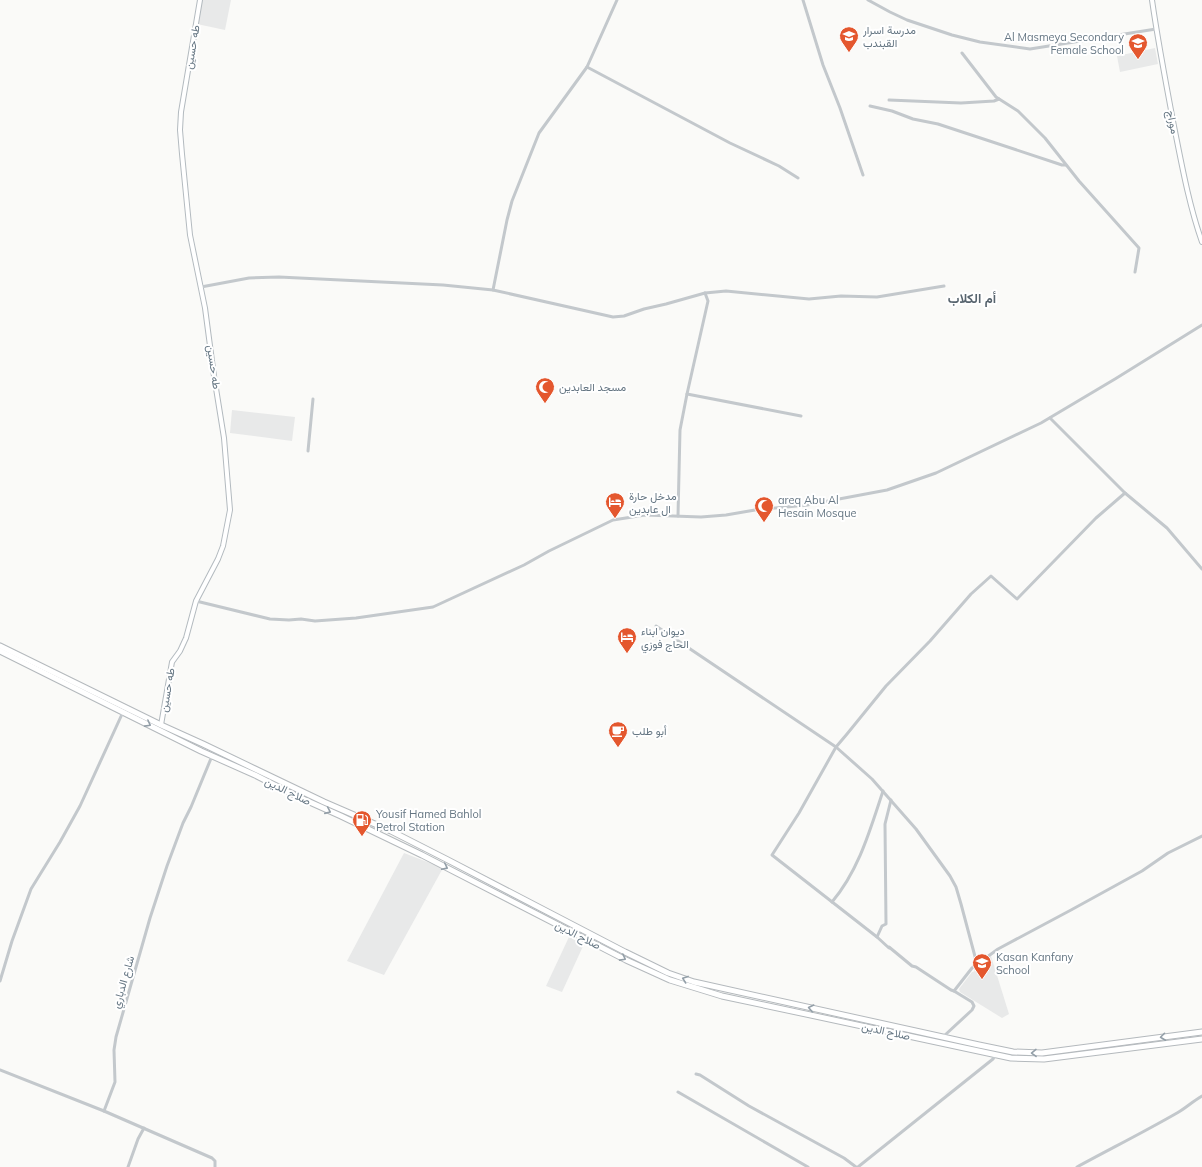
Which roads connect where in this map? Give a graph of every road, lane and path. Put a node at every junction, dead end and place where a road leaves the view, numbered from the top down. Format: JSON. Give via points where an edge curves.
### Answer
{"nodes":[{"id":1,"x":200,"y":0,"type":"edge"},
{"id":2,"x":616,"y":0,"type":"edge"},
{"id":3,"x":803,"y":0,"type":"edge"},
{"id":4,"x":868,"y":0,"type":"edge"},
{"id":5,"x":1152,"y":0,"type":"edge"},
{"id":6,"x":1156,"y":29,"type":"junction"},
{"id":7,"x":962,"y":53,"type":"dead end"},
{"id":8,"x":587,"y":67,"type":"junction"},
{"id":9,"x":999,"y":99,"type":"junction"},
{"id":10,"x":889,"y":100,"type":"dead end"},
{"id":11,"x":870,"y":106,"type":"dead end"},
{"id":12,"x":1066,"y":165,"type":"junction"},
{"id":13,"x":863,"y":175,"type":"dead end"},
{"id":14,"x":798,"y":178,"type":"dead end"},
{"id":15,"x":1202,"y":242,"type":"edge"},
{"id":16,"x":1135,"y":272,"type":"dead end"},
{"id":17,"x":944,"y":286,"type":"dead end"},
{"id":18,"x":201,"y":287,"type":"junction"},
{"id":19,"x":493,"y":290,"type":"junction"},
{"id":20,"x":705,"y":293,"type":"junction"},
{"id":21,"x":1202,"y":325,"type":"edge"},
{"id":22,"x":687,"y":394,"type":"junction"},
{"id":23,"x":313,"y":399,"type":"dead end"},
{"id":24,"x":801,"y":416,"type":"dead end"},
{"id":25,"x":1050,"y":418,"type":"junction"},
{"id":26,"x":308,"y":451,"type":"dead end"},
{"id":27,"x":1125,"y":493,"type":"junction"},
{"id":28,"x":678,"y":516,"type":"junction"},
{"id":29,"x":1202,"y":569,"type":"edge"},
{"id":30,"x":196,"y":601,"type":"junction"},
{"id":31,"x":656,"y":626,"type":"dead end"},
{"id":32,"x":0,"y":646,"type":"edge"},
{"id":33,"x":0,"y":651,"type":"edge"},
{"id":34,"x":75,"y":685,"type":"junction"},
{"id":35,"x":123,"y":712,"type":"junction"},
{"id":36,"x":161,"y":725,"type":"junction"},
{"id":37,"x":836,"y":747,"type":"junction"},
{"id":38,"x":212,"y":756,"type":"junction"},
{"id":39,"x":287,"y":785,"type":"junction"},
{"id":40,"x":284,"y":790,"type":"junction"},
{"id":41,"x":883,"y":791,"type":"junction"},
{"id":42,"x":891,"y":800,"type":"junction"},
{"id":43,"x":1202,"y":836,"type":"edge"},
{"id":44,"x":832,"y":902,"type":"junction"},
{"id":45,"x":877,"y":936,"type":"junction"},
{"id":46,"x":977,"y":964,"type":"junction"},
{"id":47,"x":0,"y":981,"type":"edge"},
{"id":48,"x":954,"y":991,"type":"junction"},
{"id":49,"x":837,"y":1014,"type":"junction"},
{"id":50,"x":835,"y":1020,"type":"junction"},
{"id":51,"x":1202,"y":1032,"type":"edge"},
{"id":52,"x":945,"y":1035,"type":"dead end"},
{"id":53,"x":1202,"y":1038,"type":"edge"},
{"id":54,"x":995,"y":1055,"type":"junction"},
{"id":55,"x":0,"y":1070,"type":"edge"},
{"id":56,"x":696,"y":1074,"type":"dead end"},
{"id":57,"x":678,"y":1092,"type":"dead end"},
{"id":58,"x":1202,"y":1096,"type":"edge"},
{"id":59,"x":104,"y":1111,"type":"junction"},
{"id":60,"x":144,"y":1128,"type":"junction"},
{"id":61,"x":128,"y":1167,"type":"edge"},
{"id":62,"x":215,"y":1167,"type":"edge"},
{"id":63,"x":808,"y":1167,"type":"edge"},
{"id":64,"x":857,"y":1167,"type":"edge"},
{"id":65,"x":1076,"y":1167,"type":"edge"}],
"edges":[{"from":1,"to":18,"type":"street","name":"طه حسين","via":[[180,130],[190,235]]},
{"from":2,"to":8,"type":"street"},
{"from":3,"to":13,"type":"street","via":[[823,65]]},
{"from":4,"to":6,"type":"street","via":[[907,20],[952,35],[1030,49]]},
{"from":5,"to":6,"type":"street","name":"موراج"},
{"from":6,"to":15,"type":"street","name":"موراج","via":[[1192,215]]},
{"from":7,"to":9,"type":"street"},
{"from":8,"to":14,"type":"street"},
{"from":8,"to":19,"type":"street","via":[[539,133],[512,201]]},
{"from":9,"to":10,"type":"street","via":[[961,103]]},
{"from":9,"to":12,"type":"street","via":[[1018,112],[1045,138]]},
{"from":11,"to":12,"type":"street","via":[[938,124]]},
{"from":12,"to":16,"type":"street","via":[[1139,248]]},
{"from":17,"to":20,"type":"street","via":[[878,297],[841,296],[809,299],[726,291]]},
{"from":18,"to":19,"type":"street","via":[[249,278],[294,277]]},
{"from":18,"to":30,"type":"street","name":"طه حسين","via":[[224,438],[230,510],[223,546]]},
{"from":19,"to":20,"type":"street","via":[[613,317]]},
{"from":20,"to":22,"type":"street","via":[[708,301]]},
{"from":21,"to":25,"type":"street"},
{"from":22,"to":24,"type":"street"},
{"from":22,"to":28,"type":"street","via":[[680,430]]},
{"from":23,"to":26,"type":"street"},
{"from":25,"to":27,"type":"street"},
{"from":25,"to":28,"type":"street","via":[[936,473],[887,490],[807,505],[726,515]]},
{"from":27,"to":29,"type":"street","via":[[1167,528]]},
{"from":27,"to":37,"type":"street","via":[[1096,518],[1017,599],[991,576],[971,594],[886,686]]},
{"from":28,"to":30,"type":"street","via":[[645,515],[613,520],[432,608],[315,621],[270,619]]},
{"from":30,"to":36,"type":"street","name":"طه حسين","via":[[186,638],[171,666]]},
{"from":31,"to":37,"type":"street"},
{"from":32,"to":34,"type":"highway","name":"صلاح الدين"},
{"from":33,"to":34,"type":"highway","name":"صلاح الدين"},
{"from":34,"to":35,"type":"highway","name":"صلاح الدين"},
{"from":34,"to":36,"type":"highway","name":"صلاح الدين"},
{"from":35,"to":38,"type":"highway","name":"صلاح الدين","one_way":true},
{"from":35,"to":47,"type":"street","via":[[80,806],[31,889]]},
{"from":36,"to":39,"type":"highway","name":"صلاح الدين"},
{"from":37,"to":41,"type":"street"},
{"from":37,"to":44,"type":"street","via":[[772,855]]},
{"from":38,"to":40,"type":"highway","name":"صلاح الدين"},
{"from":38,"to":59,"type":"street","name":"شارع الدباري","via":[[178,836],[150,918],[116,1037],[115,1082]]},
{"from":39,"to":40,"type":"highway"},
{"from":49,"to":39,"type":"highway","name":"صلاح الدين","one_way":true,"via":[[709,986],[668,973],[391,831]]},
{"from":40,"to":50,"type":"highway","name":"صلاح الدين","one_way":true,"via":[[434,861],[670,980],[705,992]]},
{"from":41,"to":42,"type":"street"},
{"from":41,"to":44,"type":"street","via":[[859,860]]},
{"from":42,"to":45,"type":"street","via":[[886,824],[886,924]]},
{"from":42,"to":46,"type":"street","via":[[916,829],[956,887]]},
{"from":43,"to":46,"type":"street","via":[[998,949]]},
{"from":44,"to":45,"type":"street"},
{"from":45,"to":48,"type":"street","via":[[912,966]]},
{"from":46,"to":48,"type":"street"},
{"from":48,"to":52,"type":"street","via":[[974,1006]]},
{"from":49,"to":50,"type":"highway"},
{"from":51,"to":49,"type":"highway","name":"صلاح الدين","one_way":true,"via":[[1053,1052],[1023,1053]]},
{"from":50,"to":54,"type":"highway","name":"صلاح الدين"},
{"from":53,"to":54,"type":"highway","name":"صلاح الدين","via":[[1044,1059]]},
{"from":54,"to":64,"type":"street","via":[[972,1077]]},
{"from":55,"to":59,"type":"street"},
{"from":56,"to":64,"type":"street"},
{"from":57,"to":63,"type":"street"},
{"from":58,"to":65,"type":"street","via":[[1146,1131]]},
{"from":59,"to":60,"type":"street"},
{"from":60,"to":61,"type":"street"},
{"from":60,"to":62,"type":"street","via":[[212,1158]]}]}
